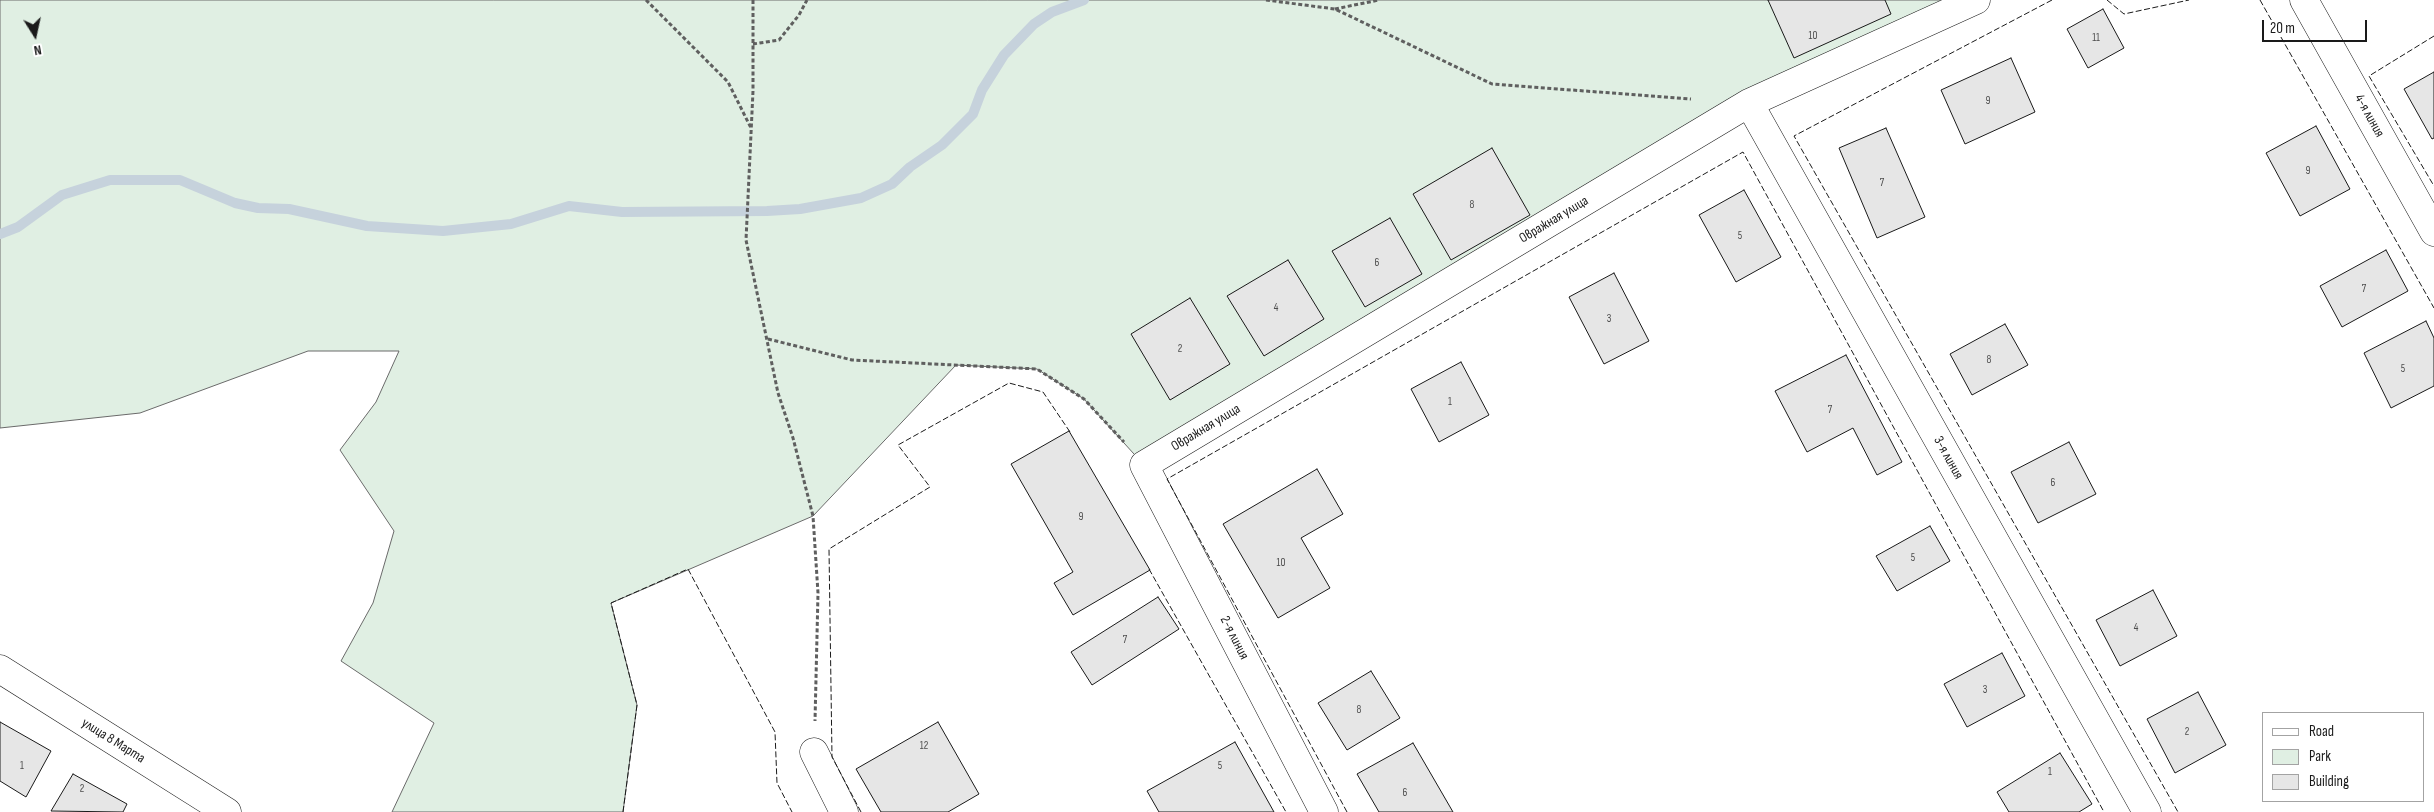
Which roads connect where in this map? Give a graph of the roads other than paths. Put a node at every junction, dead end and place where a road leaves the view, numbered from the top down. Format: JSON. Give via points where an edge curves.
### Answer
{"nodes":[{"id":1,"x":1976,"y":0,"type":"edge"},
{"id":2,"x":2304,"y":0,"type":"edge"},
{"id":3,"x":1749,"y":103,"type":"junction"},
{"id":4,"x":2434,"y":232,"type":"edge"},
{"id":5,"x":1144,"y":465,"type":"joint"},
{"id":6,"x":0,"y":669,"type":"edge"},
{"id":7,"x":814,"y":752,"type":"road end"},
{"id":8,"x":227,"y":812,"type":"edge"},
{"id":9,"x":844,"y":812,"type":"edge"},
{"id":10,"x":1324,"y":812,"type":"edge"},
{"id":11,"x":2146,"y":812,"type":"edge"}],
"edges":[{"from":1,"to":3,"type":"street","name":"Овражная улица"},
{"from":2,"to":4,"type":"street","name":"4-я линия"},
{"from":3,"to":5,"type":"street","name":"Овражная улица"},
{"from":3,"to":11,"type":"street","name":"3-я линия"},
{"from":5,"to":10,"type":"street","name":"2-я линия"},
{"from":6,"to":8,"type":"street","name":"улица 8 Марта"},
{"from":7,"to":9,"type":"street"}]}
